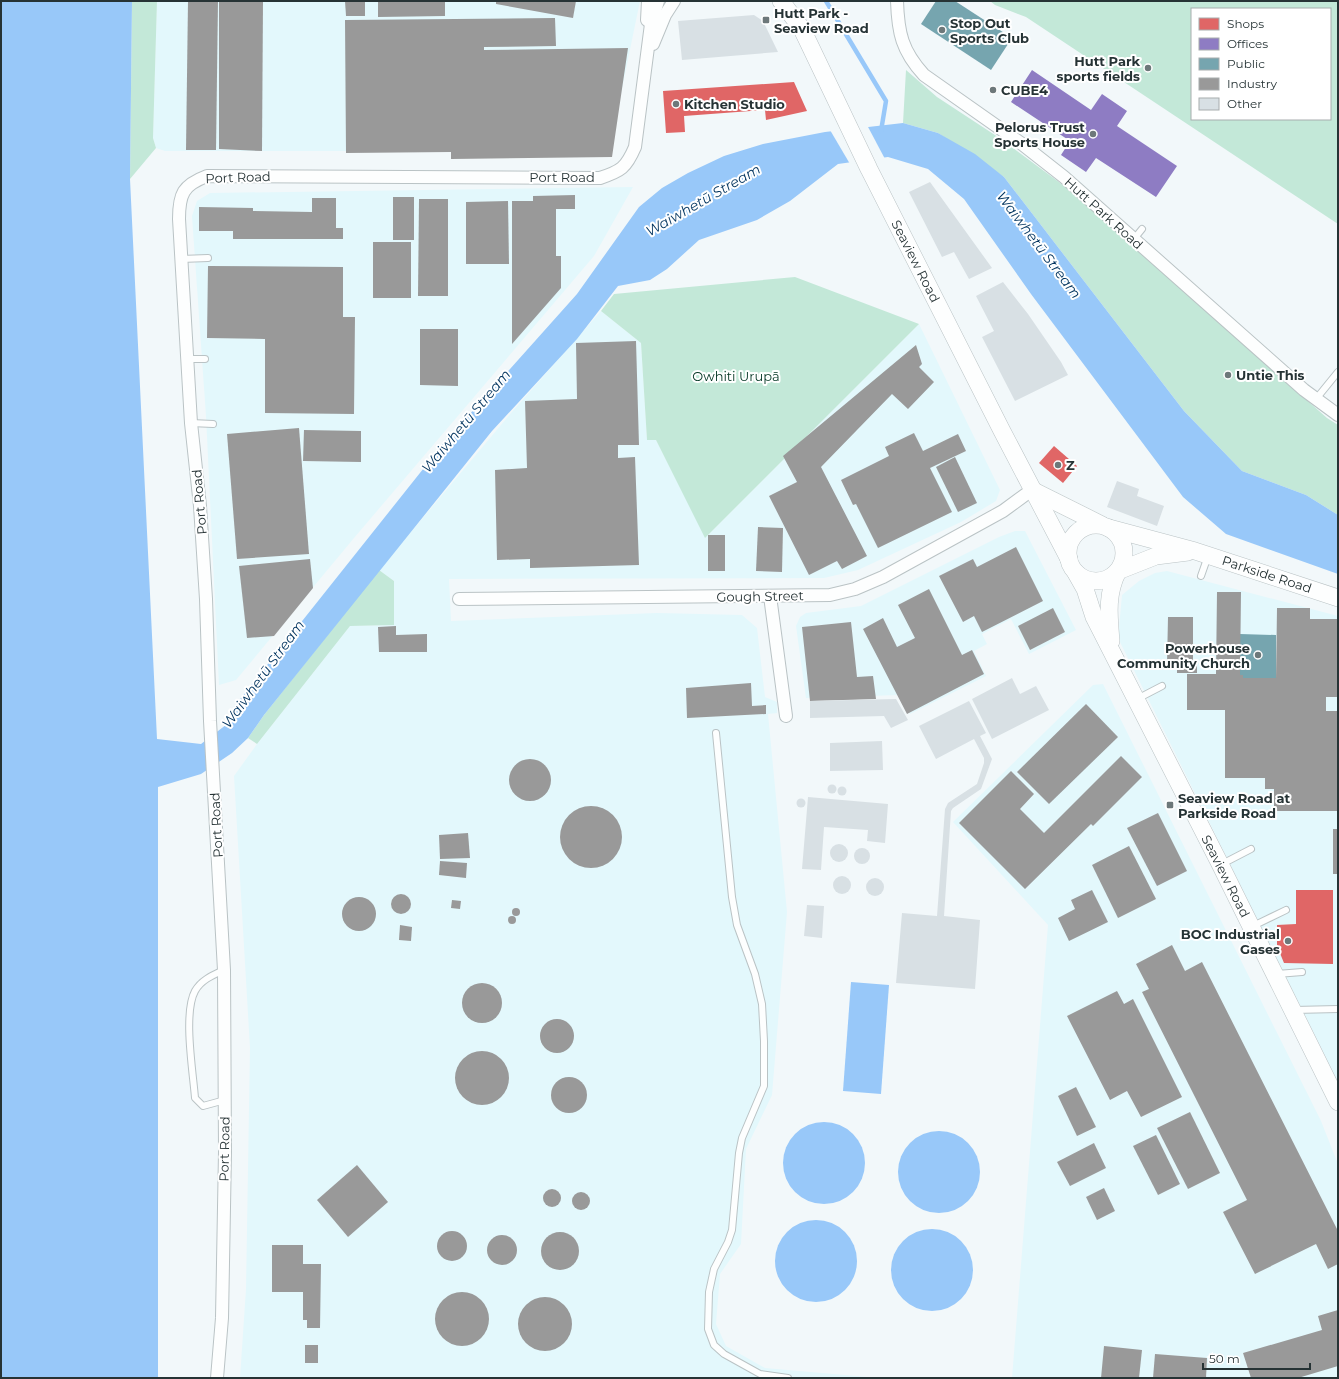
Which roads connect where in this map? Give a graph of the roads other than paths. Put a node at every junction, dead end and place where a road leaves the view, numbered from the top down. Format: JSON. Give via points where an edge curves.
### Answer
{"nodes":[{"id":1,"x":648,"y":1,"type":"edge"},
{"id":2,"x":658,"y":1,"type":"edge"},
{"id":3,"x":674,"y":1,"type":"edge"},
{"id":4,"x":781,"y":1,"type":"edge"},
{"id":5,"x":794,"y":1,"type":"edge"},
{"id":6,"x":897,"y":1,"type":"edge"},
{"id":7,"x":802,"y":29,"type":"junction"},
{"id":8,"x":648,"y":55,"type":"junction"},
{"id":9,"x":1142,"y":229,"type":"dead end"},
{"id":10,"x":1134,"y":239,"type":"junction"},
{"id":11,"x":208,"y":258,"type":"dead end"},
{"id":12,"x":181,"y":259,"type":"junction"},
{"id":13,"x":205,"y":358,"type":"dead end"},
{"id":14,"x":187,"y":359,"type":"junction"},
{"id":15,"x":1338,"y":372,"type":"edge"},
{"id":16,"x":1316,"y":399,"type":"junction"},
{"id":17,"x":1338,"y":415,"type":"edge"},
{"id":18,"x":191,"y":423,"type":"junction"},
{"id":19,"x":213,"y":424,"type":"dead end"},
{"id":20,"x":1034,"y":490,"type":"junction"},
{"id":21,"x":1106,"y":527,"type":"junction"},
{"id":22,"x":1202,"y":553,"type":"junction"},
{"id":23,"x":1073,"y":566,"type":"junction"},
{"id":24,"x":1118,"y":571,"type":"junction"},
{"id":25,"x":1201,"y":576,"type":"dead end"},
{"id":26,"x":770,"y":596,"type":"junction"},
{"id":27,"x":1338,"y":598,"type":"edge"},
{"id":28,"x":459,"y":599,"type":"dead end"},
{"id":29,"x":1112,"y":650,"type":"junction"},
{"id":30,"x":1162,"y":686,"type":"dead end"},
{"id":31,"x":1136,"y":700,"type":"junction"},
{"id":32,"x":786,"y":716,"type":"dead end"},
{"id":33,"x":716,"y":733,"type":"dead end"},
{"id":34,"x":1251,"y":849,"type":"dead end"},
{"id":35,"x":1220,"y":864,"type":"junction"},
{"id":36,"x":1286,"y":910,"type":"dead end"},
{"id":37,"x":1252,"y":927,"type":"junction"},
{"id":38,"x":224,"y":970,"type":"junction"},
{"id":39,"x":1302,"y":972,"type":"dead end"},
{"id":40,"x":1276,"y":975,"type":"junction"},
{"id":41,"x":1338,"y":1009,"type":"edge"},
{"id":42,"x":1293,"y":1010,"type":"junction"},
{"id":43,"x":225,"y":1100,"type":"junction"},
{"id":44,"x":1338,"y":1102,"type":"edge"},
{"id":45,"x":217,"y":1378,"type":"edge"},
{"id":46,"x":788,"y":1378,"type":"edge"}],
"edges":[{"from":1,"to":8,"type":"street","name":"Port Road"},
{"from":2,"to":8,"type":"street","name":"Port Road","via":[[651,24]]},
{"from":3,"to":8,"type":"street","name":"Port Road","via":[[665,14]]},
{"from":4,"to":7,"type":"main road","name":"Seaview Road"},
{"from":5,"to":7,"type":"main road","name":"Seaview Road"},
{"from":6,"to":10,"type":"street","name":"Hutt Park Road","via":[[902,42],[910,58],[924,75],[1022,144],[1064,177]]},
{"from":7,"to":20,"type":"main road","name":"Seaview Road","via":[[869,169]]},
{"from":8,"to":12,"type":"street","name":"Port Road","via":[[635,148],[628,164],[618,172],[600,178],[207,176],[189,185],[180,200]]},
{"from":9,"to":10,"type":"lane"},
{"from":10,"to":16,"type":"street","name":"Hutt Park Road"},
{"from":11,"to":12,"type":"lane"},
{"from":12,"to":14,"type":"street","name":"Port Road"},
{"from":13,"to":14,"type":"lane"},
{"from":14,"to":18,"type":"street","name":"Port Road"},
{"from":15,"to":16,"type":"lane"},
{"from":16,"to":17,"type":"street","name":"Hutt Park Road"},
{"from":18,"to":19,"type":"lane"},
{"from":18,"to":38,"type":"street","name":"Port Road","via":[[206,599]]},
{"from":20,"to":21,"type":"main road"},
{"from":20,"to":23,"type":"main road","name":"Seaview Road"},
{"from":20,"to":26,"type":"street","name":"Gough Street","via":[[1002,512],[883,577],[855,589],[830,595]]},
{"from":21,"to":22,"type":"main road","name":"Parkside Road"},
{"from":21,"to":23,"type":"main road","via":[[1087,527],[1074,536],[1070,544]]},
{"from":21,"to":24,"type":"main road","via":[[1122,541],[1124,559]]},
{"from":22,"to":24,"type":"main road","name":"Parkside Road","via":[[1156,556]]},
{"from":22,"to":25,"type":"lane"},
{"from":22,"to":27,"type":"main road","name":"Parkside Road"},
{"from":23,"to":24,"type":"main road","via":[[1082,578],[1096,581],[1109,578]]},
{"from":23,"to":29,"type":"main road","name":"Seaview Road","via":[[1085,589],[1094,617]]},
{"from":24,"to":29,"type":"main road","name":"Seaview Road","via":[[1113,580],[1109,603]]},
{"from":26,"to":28,"type":"street","name":"Gough Street"},
{"from":26,"to":32,"type":"street"},
{"from":29,"to":31,"type":"main road","name":"Seaview Road"},
{"from":30,"to":31,"type":"lane"},
{"from":31,"to":35,"type":"main road","name":"Seaview Road"},
{"from":33,"to":46,"type":"lane","via":[[732,897],[762,1004],[764,1079],[762,1094],[738,1153],[732,1230],[714,1269],[709,1292],[708,1329],[714,1345],[724,1354],[760,1374]]},
{"from":34,"to":35,"type":"lane"},
{"from":35,"to":37,"type":"main road","name":"Seaview Road"},
{"from":36,"to":37,"type":"lane"},
{"from":37,"to":40,"type":"main road","name":"Seaview Road"},
{"from":38,"to":43,"type":"street","name":"Port Road"},
{"from":38,"to":43,"type":"lane","via":[[205,980],[195,991],[190,1006],[196,1098],[203,1106]]},
{"from":39,"to":40,"type":"lane"},
{"from":40,"to":42,"type":"main road","name":"Seaview Road"},
{"from":41,"to":42,"type":"lane"},
{"from":42,"to":44,"type":"main road","name":"Seaview Road"},
{"from":43,"to":45,"type":"street","name":"Port Road","via":[[222,1318]]}]}
